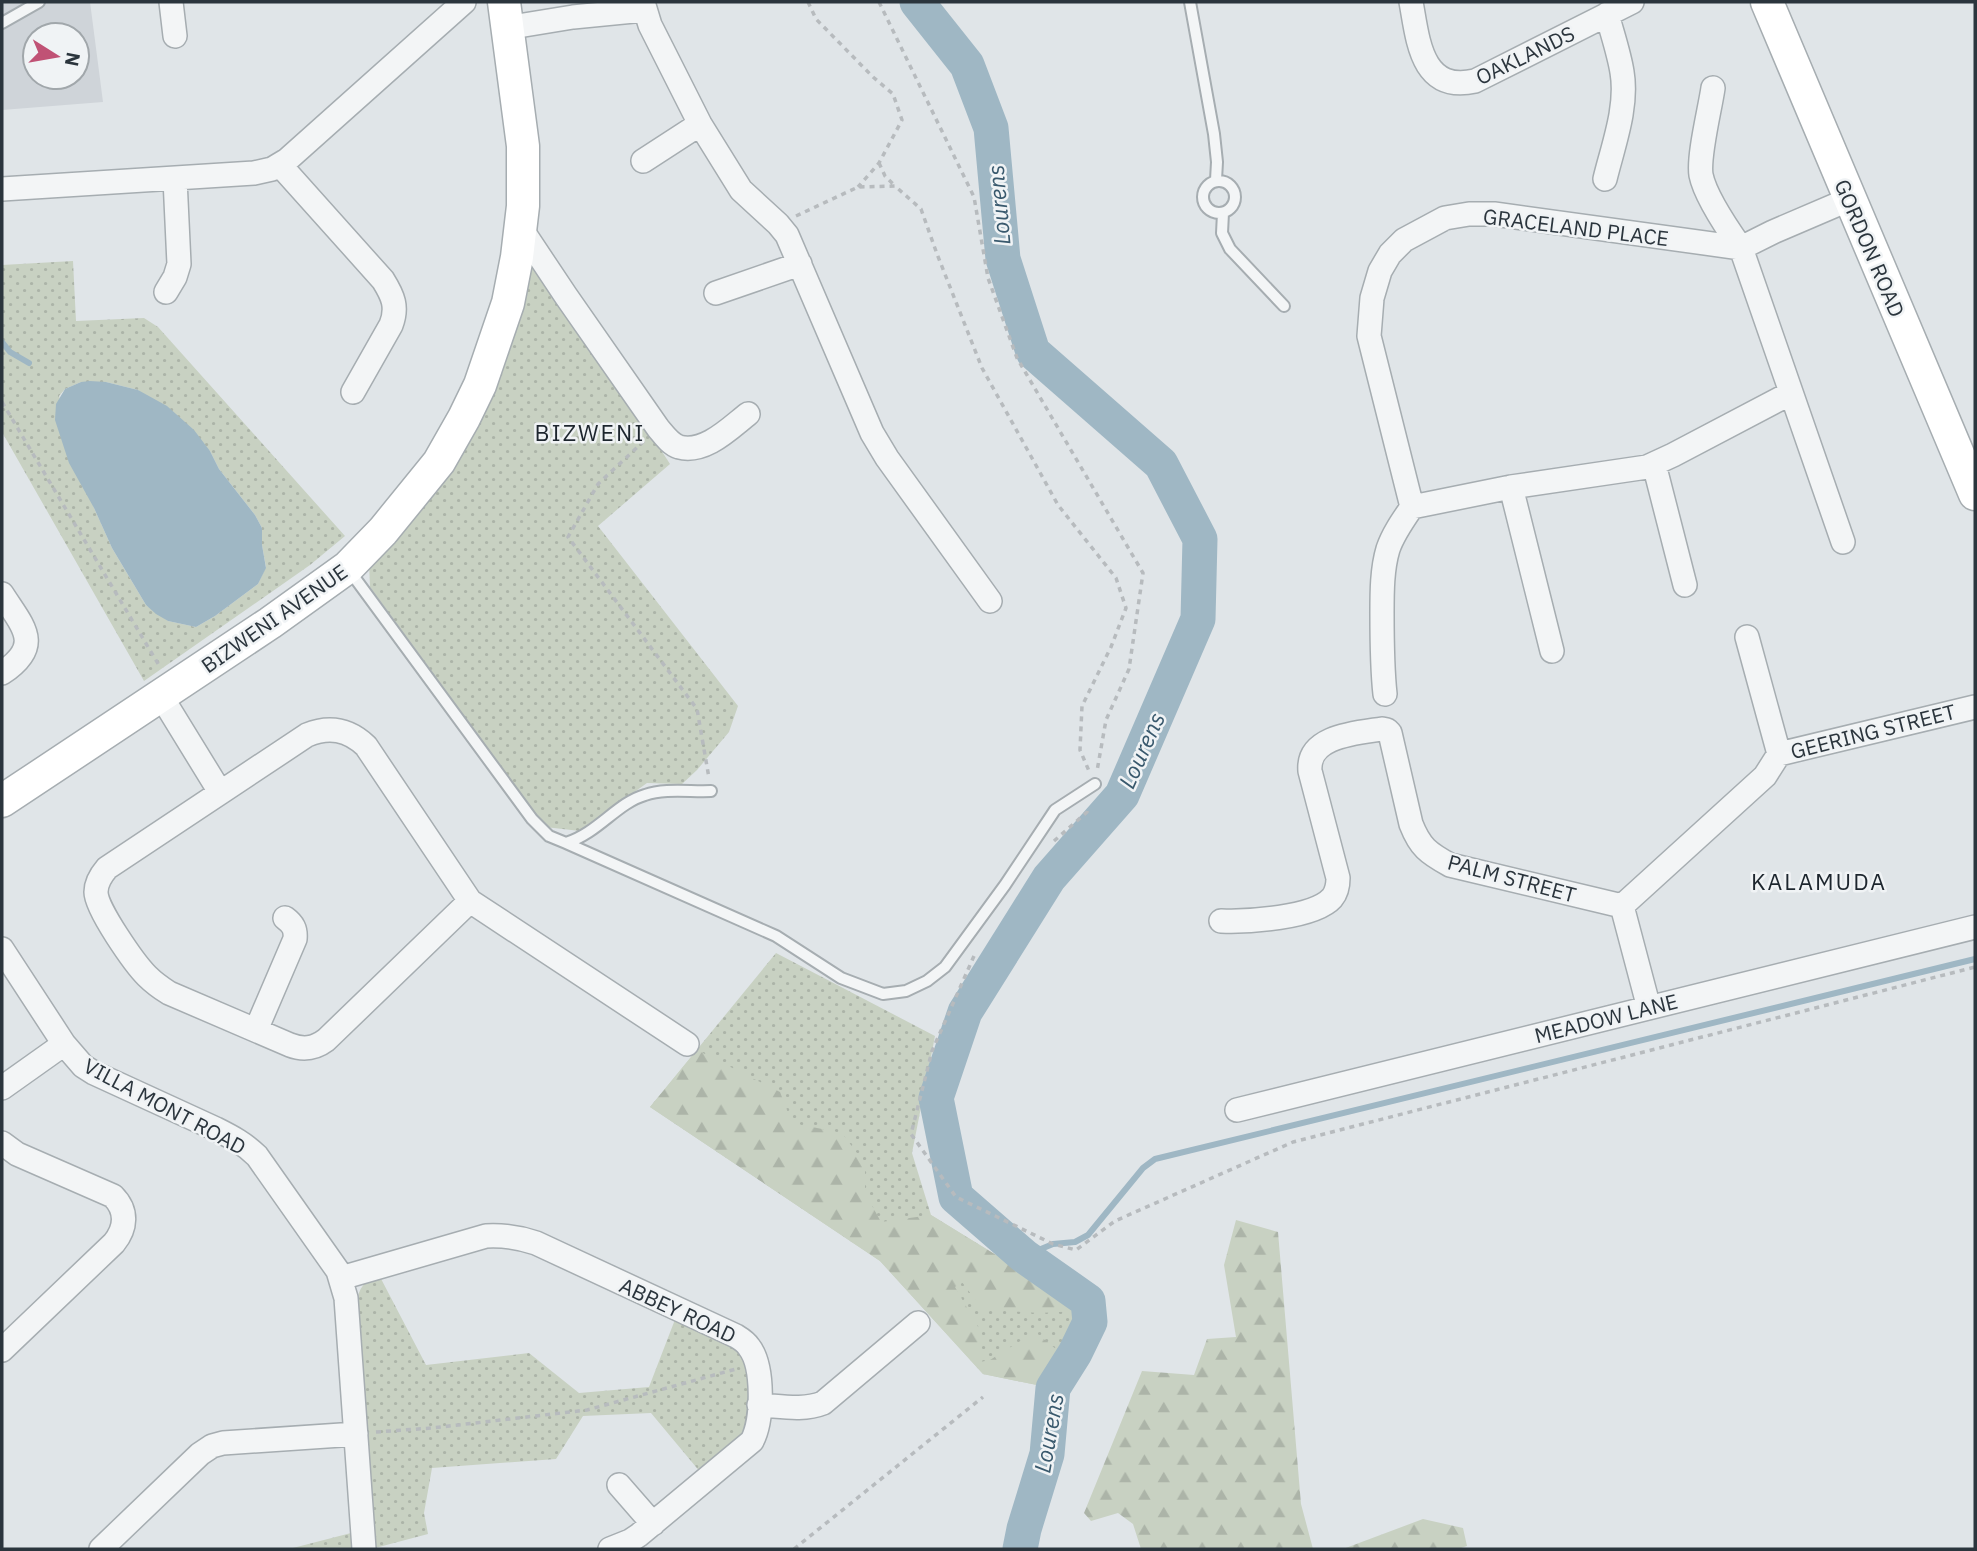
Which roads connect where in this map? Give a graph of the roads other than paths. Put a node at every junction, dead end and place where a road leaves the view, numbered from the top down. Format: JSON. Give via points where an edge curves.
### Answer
{"nodes":[{"id":1,"x":39,"y":2,"type":"edge"},
{"id":2,"x":171,"y":2,"type":"edge"},
{"id":3,"x":464,"y":2,"type":"edge"},
{"id":4,"x":1190,"y":2,"type":"edge"},
{"id":5,"x":1411,"y":2,"type":"edge"},
{"id":6,"x":1766,"y":2,"type":"edge"},
{"id":7,"x":644,"y":6,"type":"edge"},
{"id":8,"x":1622,"y":6,"type":"edge"},
{"id":9,"x":505,"y":15,"type":"edge"},
{"id":10,"x":2,"y":23,"type":"edge"},
{"id":11,"x":175,"y":36,"type":"dead end"},
{"id":12,"x":1713,"y":88,"type":"dead end"},
{"id":13,"x":700,"y":124,"type":"junction"},
{"id":14,"x":643,"y":161,"type":"dead end"},
{"id":15,"x":280,"y":165,"type":"junction"},
{"id":16,"x":175,"y":179,"type":"junction"},
{"id":17,"x":1605,"y":179,"type":"dead end"},
{"id":18,"x":1216,"y":180,"type":"junction"},
{"id":19,"x":2,"y":189,"type":"edge"},
{"id":20,"x":1850,"y":199,"type":"junction"},
{"id":21,"x":1223,"y":213,"type":"junction"},
{"id":22,"x":520,"y":227,"type":"junction"},
{"id":23,"x":1741,"y":248,"type":"junction"},
{"id":24,"x":800,"y":264,"type":"junction"},
{"id":25,"x":166,"y":292,"type":"dead end"},
{"id":26,"x":716,"y":293,"type":"dead end"},
{"id":27,"x":1284,"y":306,"type":"dead end"},
{"id":28,"x":353,"y":392,"type":"dead end"},
{"id":29,"x":1791,"y":393,"type":"junction"},
{"id":30,"x":748,"y":414,"type":"dead end"},
{"id":31,"x":1654,"y":464,"type":"junction"},
{"id":32,"x":1972,"y":476,"type":"edge"},
{"id":33,"x":1511,"y":487,"type":"junction"},
{"id":34,"x":1412,"y":507,"type":"junction"},
{"id":35,"x":1843,"y":542,"type":"dead end"},
{"id":36,"x":348,"y":567,"type":"junction"},
{"id":37,"x":1685,"y":585,"type":"dead end"},
{"id":38,"x":2,"y":594,"type":"edge"},
{"id":39,"x":990,"y":601,"type":"dead end"},
{"id":40,"x":1747,"y":637,"type":"dead end"},
{"id":41,"x":1552,"y":651,"type":"dead end"},
{"id":42,"x":2,"y":673,"type":"edge"},
{"id":43,"x":167,"y":692,"type":"junction"},
{"id":44,"x":1385,"y":694,"type":"dead end"},
{"id":45,"x":1975,"y":706,"type":"edge"},
{"id":46,"x":1779,"y":754,"type":"junction"},
{"id":47,"x":1095,"y":784,"type":"road end"},
{"id":48,"x":711,"y":791,"type":"road end"},
{"id":49,"x":220,"y":792,"type":"junction"},
{"id":50,"x":2,"y":801,"type":"edge"},
{"id":51,"x":566,"y":843,"type":"junction"},
{"id":52,"x":470,"y":901,"type":"junction"},
{"id":53,"x":1622,"y":906,"type":"junction"},
{"id":54,"x":285,"y":918,"type":"dead end"},
{"id":55,"x":1221,"y":921,"type":"dead end"},
{"id":56,"x":1975,"y":927,"type":"edge"},
{"id":57,"x":2,"y":949,"type":"edge"},
{"id":58,"x":1649,"y":1008,"type":"junction"},
{"id":59,"x":256,"y":1030,"type":"junction"},
{"id":60,"x":64,"y":1044,"type":"junction"},
{"id":61,"x":687,"y":1044,"type":"dead end"},
{"id":62,"x":2,"y":1088,"type":"edge"},
{"id":63,"x":1237,"y":1110,"type":"dead end"},
{"id":64,"x":2,"y":1143,"type":"edge"},
{"id":65,"x":341,"y":1278,"type":"junction"},
{"id":66,"x":918,"y":1324,"type":"dead end"},
{"id":67,"x":2,"y":1350,"type":"edge"},
{"id":68,"x":759,"y":1405,"type":"junction"},
{"id":69,"x":356,"y":1434,"type":"junction"},
{"id":70,"x":619,"y":1485,"type":"dead end"},
{"id":71,"x":653,"y":1524,"type":"junction"},
{"id":72,"x":101,"y":1549,"type":"edge"},
{"id":73,"x":365,"y":1549,"type":"edge"},
{"id":74,"x":610,"y":1549,"type":"edge"}],
"edges":[{"from":1,"to":10,"type":"lane"},
{"from":2,"to":11,"type":"street"},
{"from":3,"to":15,"type":"street"},
{"from":4,"to":18,"type":"lane","via":[[1214,134]]},
{"from":5,"to":8,"type":"street","name":"OAKLANDS","via":[[1426,65],[1441,77],[1464,83]]},
{"from":6,"to":20,"type":"street","name":"GORDON ROAD"},
{"from":7,"to":9,"type":"street","via":[[587,16]]},
{"from":7,"to":13,"type":"street","via":[[649,25]]},
{"from":8,"to":17,"type":"street","name":"OAKLANDS","via":[[1623,96]]},
{"from":9,"to":22,"type":"street","name":"BIZWENI AVENUE","via":[[523,146]]},
{"from":12,"to":23,"type":"street","via":[[1701,176]]},
{"from":13,"to":14,"type":"street"},
{"from":13,"to":24,"type":"street","via":[[741,190],[787,235]]},
{"from":15,"to":16,"type":"street","via":[[263,172]]},
{"from":15,"to":28,"type":"street","via":[[383,280],[394,300],[391,325]]},
{"from":16,"to":19,"type":"street"},
{"from":16,"to":25,"type":"street","via":[[179,264]]},
{"from":18,"to":21,"type":"lane","via":[[1225,181],[1235,191],[1231,209]]},
{"from":18,"to":21,"type":"lane","via":[[1205,189],[1203,198],[1209,210]]},
{"from":20,"to":23,"type":"street"},
{"from":20,"to":32,"type":"street","name":"GORDON ROAD","via":[[1940,415]]},
{"from":21,"to":27,"type":"lane","via":[[1222,233],[1230,249]]},
{"from":22,"to":30,"type":"street","via":[[670,442],[690,447],[714,440]]},
{"from":22,"to":36,"type":"street","name":"BIZWENI AVENUE","via":[[508,303],[464,418],[412,497]]},
{"from":23,"to":29,"type":"street"},
{"from":23,"to":34,"type":"street","name":"GRACELAND PLACE","via":[[1494,214],[1446,218],[1404,240],[1380,271],[1369,336]]},
{"from":24,"to":26,"type":"street"},
{"from":24,"to":39,"type":"street","via":[[872,433]]},
{"from":29,"to":31,"type":"street"},
{"from":29,"to":35,"type":"street"},
{"from":31,"to":33,"type":"street"},
{"from":31,"to":37,"type":"street"},
{"from":33,"to":34,"type":"street"},
{"from":33,"to":41,"type":"street"},
{"from":34,"to":44,"type":"street","via":[[1385,562]]},
{"from":36,"to":43,"type":"street","name":"BIZWENI AVENUE"},
{"from":36,"to":51,"type":"lane","via":[[533,819],[550,836]]},
{"from":38,"to":42,"type":"street","via":[[24,628],[26,642],[16,664]]},
{"from":40,"to":46,"type":"street"},
{"from":43,"to":49,"type":"street"},
{"from":43,"to":50,"type":"street","name":"BIZWENI AVENUE"},
{"from":45,"to":46,"type":"street","name":"GEERING STREET"},
{"from":46,"to":53,"type":"street","name":"GEERING STREET","via":[[1765,776]]},
{"from":47,"to":51,"type":"lane","via":[[1055,810],[945,967],[906,991],[883,994],[841,978],[776,936]]},
{"from":48,"to":51,"type":"lane","via":[[646,794]]},
{"from":49,"to":52,"type":"street","via":[[307,735],[325,730],[352,735],[366,746]]},
{"from":49,"to":59,"type":"street","via":[[107,868],[96,894],[137,965],[157,985]]},
{"from":52,"to":59,"type":"street","via":[[320,1044],[296,1047]]},
{"from":52,"to":61,"type":"street"},
{"from":53,"to":55,"type":"street","name":"PALM STREET","via":[[1434,857],[1416,837],[1391,739],[1387,730],[1378,729],[1327,741],[1310,759],[1338,878],[1334,897],[1324,905],[1276,919]]},
{"from":53,"to":58,"type":"street"},
{"from":54,"to":59,"type":"street","via":[[294,926],[295,939]]},
{"from":56,"to":58,"type":"street","name":"MEADOW LANE"},
{"from":57,"to":60,"type":"street","name":"VILLA MONT ROAD"},
{"from":58,"to":63,"type":"street","name":"MEADOW LANE"},
{"from":60,"to":62,"type":"street"},
{"from":60,"to":65,"type":"street","name":"VILLA MONT ROAD","via":[[94,1073],[247,1146]]},
{"from":64,"to":67,"type":"street","via":[[113,1196],[122,1208],[124,1226],[114,1243]]},
{"from":65,"to":68,"type":"street","name":"ABBEY ROAD","via":[[486,1237],[519,1237],[749,1345],[757,1363]]},
{"from":65,"to":69,"type":"street","name":"VILLA MONT ROAD"},
{"from":66,"to":68,"type":"street","via":[[823,1403],[804,1408]]},
{"from":68,"to":71,"type":"street","via":[[752,1441]]},
{"from":69,"to":72,"type":"street","via":[[212,1446]]},
{"from":69,"to":73,"type":"street","name":"VILLA MONT ROAD"},
{"from":70,"to":71,"type":"street"},
{"from":71,"to":74,"type":"street"}]}
